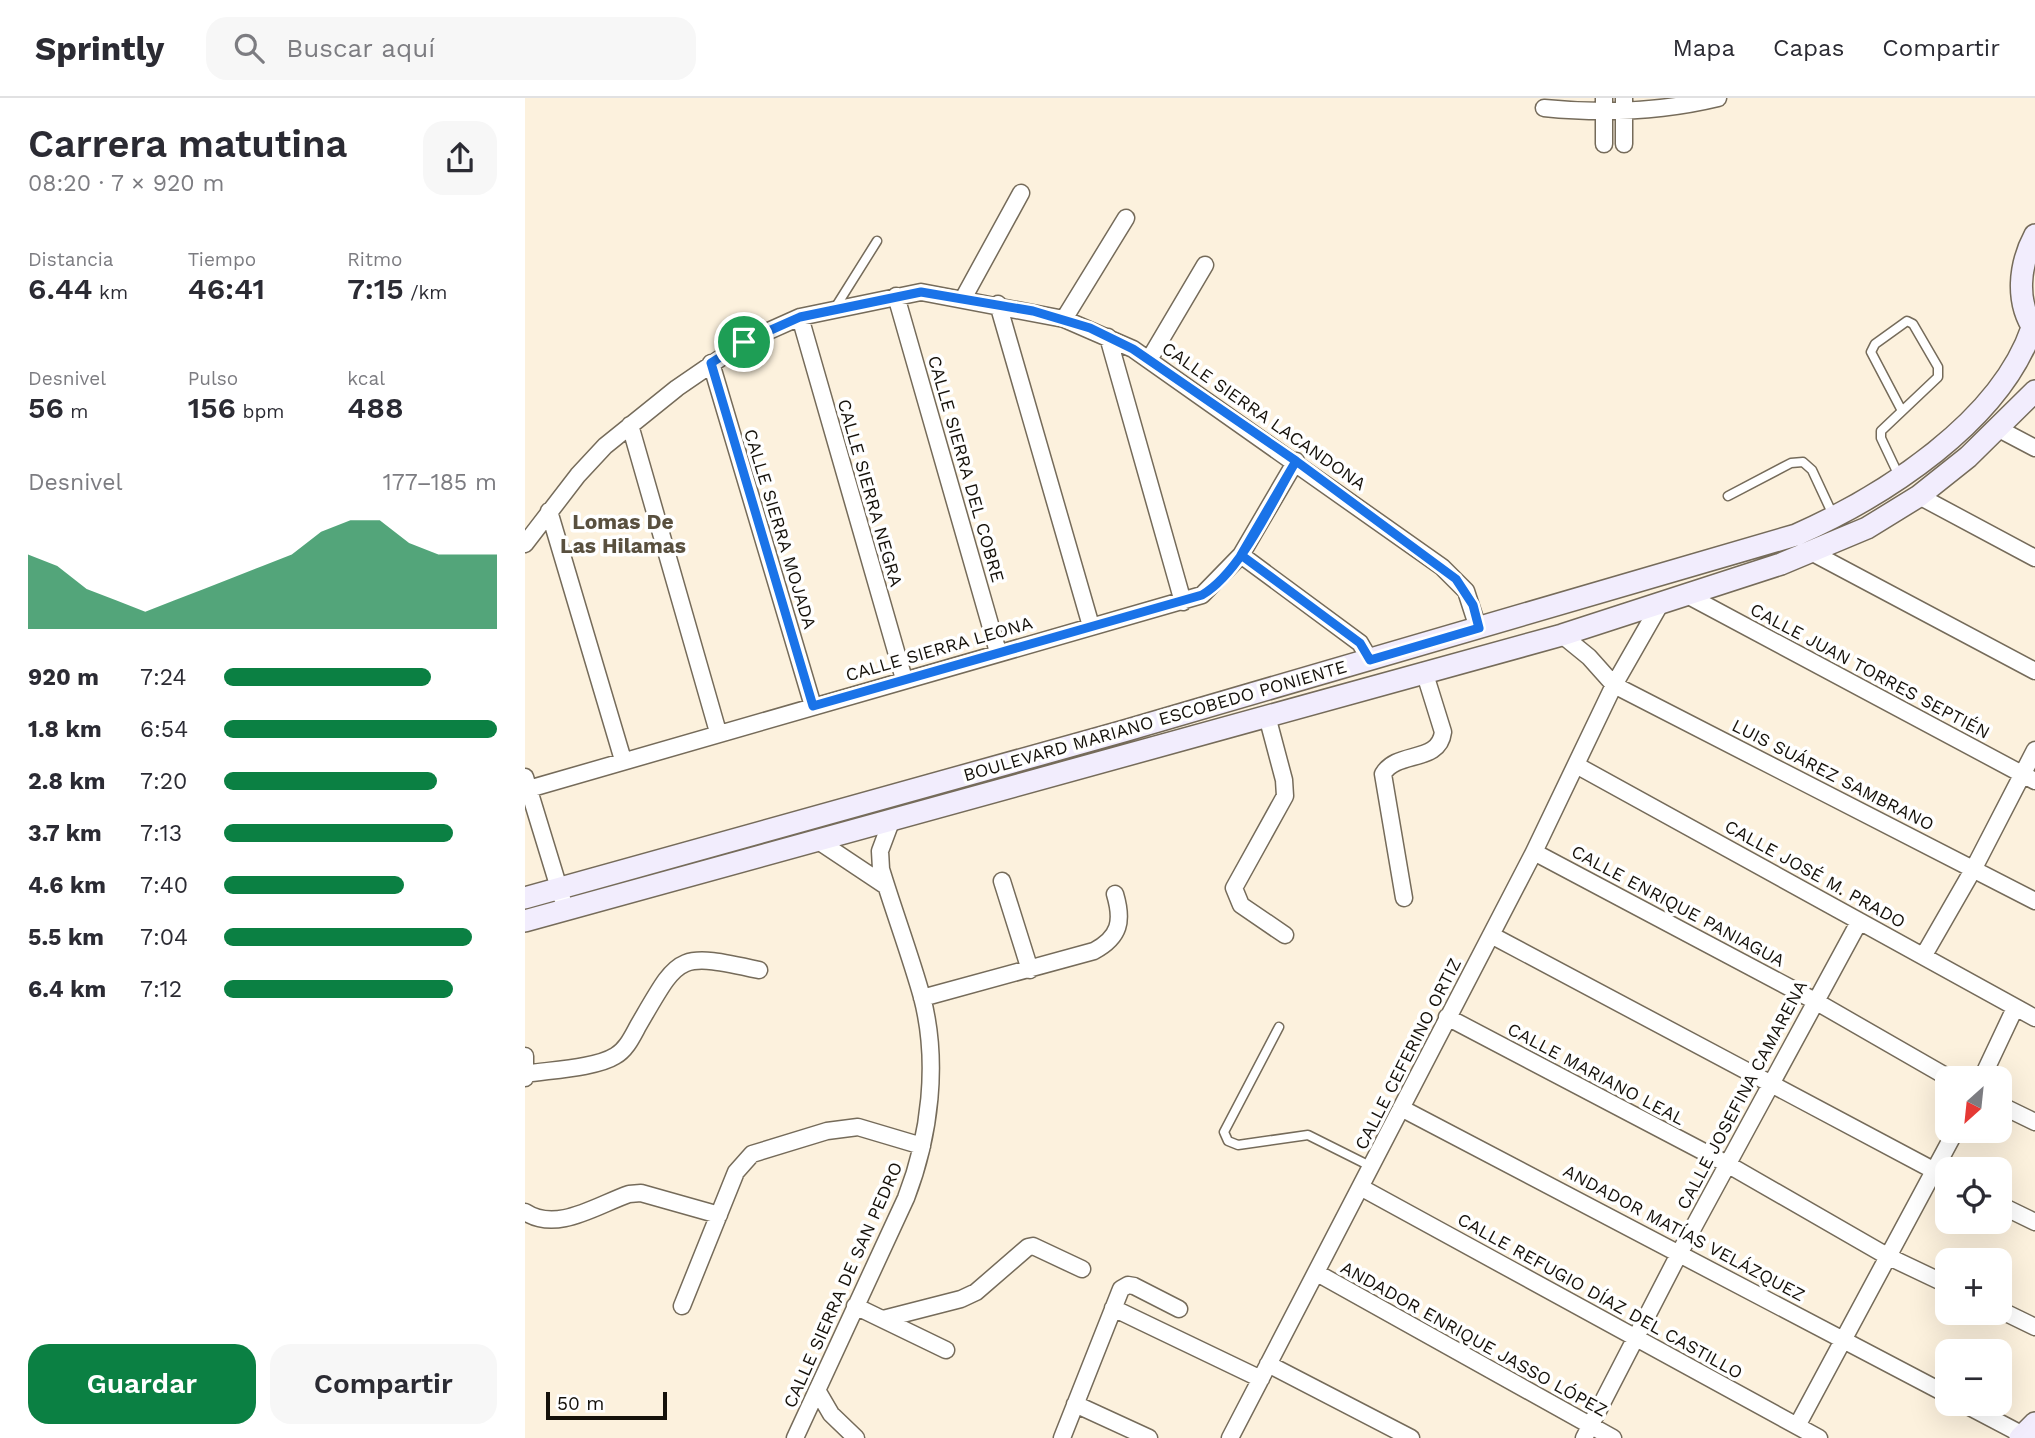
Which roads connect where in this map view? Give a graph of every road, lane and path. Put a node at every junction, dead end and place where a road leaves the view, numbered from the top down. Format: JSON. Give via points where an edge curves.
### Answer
{"nodes":[{"id":1,"x":1718,"y":98,"type":"edge"},
{"id":2,"x":1604,"y":105,"type":"edge"},
{"id":3,"x":1624,"y":105,"type":"edge"},
{"id":4,"x":1544,"y":108,"type":"dead end"},
{"id":5,"x":1604,"y":144,"type":"dead end"},
{"id":6,"x":1624,"y":144,"type":"dead end"},
{"id":7,"x":1021,"y":193,"type":"dead end"},
{"id":8,"x":1126,"y":218,"type":"dead end"},
{"id":9,"x":2035,"y":235,"type":"edge"},
{"id":10,"x":877,"y":241,"type":"dead end"},
{"id":11,"x":1205,"y":265,"type":"dead end"},
{"id":12,"x":896,"y":296,"type":"junction"},
{"id":13,"x":964,"y":298,"type":"junction"},
{"id":14,"x":998,"y":304,"type":"junction"},
{"id":15,"x":835,"y":308,"type":"junction"},
{"id":16,"x":800,"y":317,"type":"junction"},
{"id":17,"x":1064,"y":318,"type":"junction"},
{"id":18,"x":2034,"y":329,"type":"edge"},
{"id":19,"x":1108,"y":337,"type":"junction"},
{"id":20,"x":1150,"y":358,"type":"junction"},
{"id":21,"x":711,"y":363,"type":"junction"},
{"id":22,"x":2035,"y":391,"type":"edge"},
{"id":23,"x":1902,"y":411,"type":"junction"},
{"id":24,"x":630,"y":425,"type":"junction"},
{"id":25,"x":1997,"y":428,"type":"junction"},
{"id":26,"x":2035,"y":448,"type":"edge"},
{"id":27,"x":1296,"y":461,"type":"junction"},
{"id":28,"x":1899,"y":476,"type":"junction"},
{"id":29,"x":1728,"y":496,"type":"dead end"},
{"id":30,"x":1919,"y":496,"type":"junction"},
{"id":31,"x":549,"y":511,"type":"junction"},
{"id":32,"x":1834,"y":518,"type":"junction"},
{"id":33,"x":525,"y":544,"type":"edge"},
{"id":34,"x":1813,"y":553,"type":"junction"},
{"id":35,"x":1241,"y":555,"type":"junction"},
{"id":36,"x":2035,"y":558,"type":"edge"},
{"id":37,"x":1687,"y":595,"type":"junction"},
{"id":38,"x":1662,"y":601,"type":"junction"},
{"id":39,"x":1183,"y":602,"type":"junction"},
{"id":40,"x":1091,"y":626,"type":"junction"},
{"id":41,"x":1479,"y":628,"type":"junction"},
{"id":42,"x":1562,"y":635,"type":"junction"},
{"id":43,"x":998,"y":652,"type":"junction"},
{"id":44,"x":1370,"y":660,"type":"junction"},
{"id":45,"x":1425,"y":671,"type":"junction"},
{"id":46,"x":2035,"y":671,"type":"edge"},
{"id":47,"x":904,"y":679,"type":"junction"},
{"id":48,"x":1614,"y":685,"type":"junction"},
{"id":49,"x":813,"y":706,"type":"junction"},
{"id":50,"x":1267,"y":716,"type":"junction"},
{"id":51,"x":1124,"y":731,"type":"junction"},
{"id":52,"x":718,"y":732,"type":"junction"},
{"id":53,"x":2035,"y":750,"type":"edge"},
{"id":54,"x":1132,"y":754,"type":"junction"},
{"id":55,"x":623,"y":760,"type":"junction"},
{"id":56,"x":1576,"y":765,"type":"junction"},
{"id":57,"x":2028,"y":777,"type":"edge"},
{"id":58,"x":526,"y":785,"type":"edge"},
{"id":59,"x":892,"y":819,"type":"junction"},
{"id":60,"x":817,"y":840,"type":"junction"},
{"id":61,"x":1534,"y":852,"type":"junction"},
{"id":62,"x":1974,"y":868,"type":"junction"},
{"id":63,"x":1002,"y":881,"type":"dead end"},
{"id":64,"x":886,"y":886,"type":"junction"},
{"id":65,"x":1115,"y":894,"type":"dead end"},
{"id":66,"x":525,"y":898,"type":"edge"},
{"id":67,"x":1404,"y":898,"type":"dead end"},
{"id":68,"x":562,"y":899,"type":"junction"},
{"id":69,"x":2035,"y":901,"type":"edge"},
{"id":70,"x":525,"y":922,"type":"edge"},
{"id":71,"x":1859,"y":922,"type":"junction"},
{"id":72,"x":1285,"y":935,"type":"dead end"},
{"id":73,"x":1491,"y":935,"type":"junction"},
{"id":74,"x":1924,"y":955,"type":"junction"},
{"id":75,"x":759,"y":970,"type":"dead end"},
{"id":76,"x":1030,"y":970,"type":"junction"},
{"id":77,"x":922,"y":998,"type":"junction"},
{"id":78,"x":1815,"y":1001,"type":"junction"},
{"id":79,"x":2015,"y":1007,"type":"junction"},
{"id":80,"x":1447,"y":1017,"type":"junction"},
{"id":81,"x":2035,"y":1018,"type":"edge"},
{"id":82,"x":1279,"y":1027,"type":"dead end"},
{"id":83,"x":525,"y":1056,"type":"edge"},
{"id":84,"x":1988,"y":1066,"type":"edge"},
{"id":85,"x":1935,"y":1070,"type":"edge"},
{"id":86,"x":525,"y":1076,"type":"edge"},
{"id":87,"x":1769,"y":1086,"type":"junction"},
{"id":88,"x":1401,"y":1108,"type":"junction"},
{"id":89,"x":2013,"y":1111,"type":"edge"},
{"id":90,"x":2035,"y":1122,"type":"edge"},
{"id":91,"x":922,"y":1146,"type":"junction"},
{"id":92,"x":1727,"y":1164,"type":"junction"},
{"id":93,"x":1372,"y":1167,"type":"junction"},
{"id":94,"x":1935,"y":1172,"type":"edge"},
{"id":95,"x":1935,"y":1184,"type":"edge"},
{"id":96,"x":1362,"y":1188,"type":"junction"},
{"id":97,"x":2012,"y":1211,"type":"edge"},
{"id":98,"x":525,"y":1212,"type":"edge"},
{"id":99,"x":719,"y":1215,"type":"junction"},
{"id":100,"x":2035,"y":1222,"type":"edge"},
{"id":101,"x":1680,"y":1252,"type":"junction"},
{"id":102,"x":1887,"y":1256,"type":"junction"},
{"id":103,"x":1082,"y":1269,"type":"dead end"},
{"id":104,"x":1317,"y":1273,"type":"junction"},
{"id":105,"x":1935,"y":1279,"type":"edge"},
{"id":106,"x":682,"y":1306,"type":"dead end"},
{"id":107,"x":855,"y":1306,"type":"junction"},
{"id":108,"x":1112,"y":1308,"type":"junction"},
{"id":109,"x":1179,"y":1309,"type":"dead end"},
{"id":110,"x":2012,"y":1315,"type":"edge"},
{"id":111,"x":883,"y":1318,"type":"junction"},
{"id":112,"x":2035,"y":1326,"type":"edge"},
{"id":113,"x":1635,"y":1338,"type":"junction"},
{"id":114,"x":1842,"y":1339,"type":"junction"},
{"id":115,"x":946,"y":1350,"type":"dead end"},
{"id":116,"x":1264,"y":1372,"type":"junction"},
{"id":117,"x":1935,"y":1388,"type":"edge"},
{"id":118,"x":817,"y":1390,"type":"junction"},
{"id":119,"x":1075,"y":1404,"type":"junction"},
{"id":120,"x":1991,"y":1416,"type":"edge"},
{"id":121,"x":1797,"y":1426,"type":"junction"},
{"id":122,"x":1587,"y":1432,"type":"edge"},
{"id":123,"x":2026,"y":1432,"type":"edge"},
{"id":124,"x":795,"y":1438,"type":"edge"},
{"id":125,"x":856,"y":1438,"type":"edge"},
{"id":126,"x":1062,"y":1438,"type":"edge"},
{"id":127,"x":1149,"y":1438,"type":"edge"},
{"id":128,"x":1230,"y":1438,"type":"edge"},
{"id":129,"x":1411,"y":1438,"type":"edge"},
{"id":130,"x":1613,"y":1438,"type":"edge"},
{"id":131,"x":1819,"y":1438,"type":"edge"}],
"edges":[{"from":1,"to":3,"type":"street"},
{"from":2,"to":3,"type":"street"},
{"from":2,"to":4,"type":"street"},
{"from":2,"to":5,"type":"street"},
{"from":3,"to":6,"type":"street"},
{"from":7,"to":13,"type":"street"},
{"from":8,"to":17,"type":"street"},
{"from":9,"to":18,"type":"street","via":[[2021,277],[2023,303]]},
{"from":10,"to":15,"type":"lane"},
{"from":11,"to":20,"type":"street"},
{"from":12,"to":13,"type":"street","name":"CALLE SIERRA LACANDONA","via":[[921,292]]},
{"from":12,"to":15,"type":"street","name":"CALLE SIERRA LACANDONA"},
{"from":12,"to":43,"type":"street","name":"CALLE SIERRA DEL COBRE"},
{"from":13,"to":14,"type":"street","name":"CALLE SIERRA LACANDONA"},
{"from":14,"to":17,"type":"street","name":"CALLE SIERRA LACANDONA"},
{"from":14,"to":40,"type":"street"},
{"from":15,"to":16,"type":"street","name":"CALLE SIERRA LACANDONA"},
{"from":16,"to":21,"type":"street","name":"CALLE SIERRA LACANDONA","via":[[756,335]]},
{"from":16,"to":47,"type":"street","name":"CALLE SIERRA NEGRA"},
{"from":17,"to":19,"type":"street","name":"CALLE SIERRA LACANDONA"},
{"from":18,"to":28,"type":"street","name":"BOULEVARD MARIANO ESCOBEDO PONIENTE","via":[[2004,383],[1953,436]]},
{"from":19,"to":20,"type":"street","name":"CALLE SIERRA LACANDONA"},
{"from":19,"to":39,"type":"street"},
{"from":20,"to":27,"type":"street","name":"CALLE SIERRA LACANDONA"},
{"from":21,"to":24,"type":"street","name":"CALLE SIERRA LACANDONA"},
{"from":21,"to":49,"type":"street","name":"CALLE SIERRA MOJADA"},
{"from":22,"to":25,"type":"street","name":"BOULEVARD MARIANO ESCOBEDO PONIENTE"},
{"from":23,"to":23,"type":"lane","via":[[1938,377],[1938,367],[1907,321],[1871,352]]},
{"from":23,"to":28,"type":"lane","via":[[1881,431]]},
{"from":24,"to":31,"type":"street","name":"CALLE SIERRA LACANDONA","via":[[578,475]]},
{"from":24,"to":52,"type":"street"},
{"from":25,"to":26,"type":"street"},
{"from":25,"to":30,"type":"street","name":"BOULEVARD MARIANO ESCOBEDO PONIENTE"},
{"from":27,"to":35,"type":"street","name":"CALLE SIERRA LEONA"},
{"from":27,"to":41,"type":"street","name":"CALLE SIERRA LACANDONA","via":[[1456,579],[1473,605]]},
{"from":28,"to":32,"type":"street","name":"BOULEVARD MARIANO ESCOBEDO PONIENTE"},
{"from":29,"to":32,"type":"lane","via":[[1791,463],[1803,462],[1812,470]]},
{"from":30,"to":34,"type":"street","name":"BOULEVARD MARIANO ESCOBEDO PONIENTE","via":[[1867,528]]},
{"from":30,"to":36,"type":"street"},
{"from":31,"to":33,"type":"street","name":"CALLE SIERRA LACANDONA"},
{"from":31,"to":55,"type":"street"},
{"from":32,"to":41,"type":"street","name":"BOULEVARD MARIANO ESCOBEDO PONIENTE","via":[[1764,546]]},
{"from":34,"to":37,"type":"street","name":"BOULEVARD MARIANO ESCOBEDO PONIENTE"},
{"from":34,"to":46,"type":"street"},
{"from":35,"to":39,"type":"street","name":"CALLE SIERRA LEONA","via":[[1209,590]]},
{"from":35,"to":44,"type":"street","via":[[1360,643]]},
{"from":37,"to":38,"type":"street","name":"BOULEVARD MARIANO ESCOBEDO PONIENTE"},
{"from":37,"to":57,"type":"street","name":"CALLE JUAN TORRES SEPTIÉN"},
{"from":38,"to":42,"type":"street","name":"BOULEVARD MARIANO ESCOBEDO PONIENTE"},
{"from":38,"to":48,"type":"street","name":"CALLE CEFERINO ORTIZ"},
{"from":39,"to":40,"type":"street","name":"CALLE SIERRA LEONA"},
{"from":40,"to":43,"type":"street","name":"CALLE SIERRA LEONA"},
{"from":41,"to":44,"type":"street","name":"BOULEVARD MARIANO ESCOBEDO PONIENTE"},
{"from":42,"to":45,"type":"street","name":"BOULEVARD MARIANO ESCOBEDO PONIENTE"},
{"from":42,"to":48,"type":"street"},
{"from":43,"to":47,"type":"street","name":"CALLE SIERRA LEONA"},
{"from":44,"to":51,"type":"street","name":"BOULEVARD MARIANO ESCOBEDO PONIENTE"},
{"from":45,"to":50,"type":"street","name":"BOULEVARD MARIANO ESCOBEDO PONIENTE"},
{"from":45,"to":67,"type":"street","via":[[1442,740],[1431,752],[1394,764],[1383,774]]},
{"from":47,"to":49,"type":"street","name":"CALLE SIERRA LEONA"},
{"from":48,"to":56,"type":"street","name":"CALLE CEFERINO ORTIZ"},
{"from":48,"to":62,"type":"street","name":"LUIS SUÁREZ SAMBRANO"},
{"from":49,"to":52,"type":"street","name":"CALLE SIERRA LEONA"},
{"from":50,"to":54,"type":"street","name":"BOULEVARD MARIANO ESCOBEDO PONIENTE"},
{"from":50,"to":72,"type":"street","via":[[1285,796],[1234,888],[1241,905]]},
{"from":51,"to":54,"type":"street"},
{"from":51,"to":68,"type":"street","name":"BOULEVARD MARIANO ESCOBEDO PONIENTE"},
{"from":52,"to":55,"type":"street","name":"CALLE SIERRA LEONA"},
{"from":53,"to":57,"type":"street"},
{"from":54,"to":59,"type":"street","name":"BOULEVARD MARIANO ESCOBEDO PONIENTE"},
{"from":55,"to":58,"type":"street","name":"CALLE SIERRA LEONA"},
{"from":56,"to":61,"type":"street","name":"CALLE CEFERINO ORTIZ"},
{"from":56,"to":71,"type":"street","name":"CALLE JOSÉ M. PRADO"},
{"from":57,"to":62,"type":"street"},
{"from":58,"to":68,"type":"street"},
{"from":59,"to":60,"type":"street","name":"BOULEVARD MARIANO ESCOBEDO PONIENTE"},
{"from":59,"to":64,"type":"street","name":"CALLE SIERRA DE SAN PEDRO","via":[[880,851]]},
{"from":60,"to":64,"type":"street"},
{"from":60,"to":68,"type":"street","name":"BOULEVARD MARIANO ESCOBEDO PONIENTE"},
{"from":61,"to":73,"type":"street","name":"CALLE CEFERINO ORTIZ"},
{"from":61,"to":78,"type":"street","name":"CALLE ENRIQUE PANIAGUA"},
{"from":62,"to":69,"type":"street","name":"LUIS SUÁREZ SAMBRANO"},
{"from":62,"to":74,"type":"street"},
{"from":63,"to":76,"type":"street"},
{"from":64,"to":77,"type":"street","name":"CALLE SIERRA DE SAN PEDRO"},
{"from":65,"to":76,"type":"street","via":[[1120,920],[1106,945]]},
{"from":66,"to":68,"type":"street","name":"BOULEVARD MARIANO ESCOBEDO PONIENTE"},
{"from":68,"to":70,"type":"street","name":"BOULEVARD MARIANO ESCOBEDO PONIENTE"},
{"from":71,"to":74,"type":"street","name":"CALLE JOSÉ M. PRADO"},
{"from":71,"to":78,"type":"street","name":"CALLE JOSEFINA CAMARENA"},
{"from":73,"to":80,"type":"street","name":"CALLE CEFERINO ORTIZ"},
{"from":73,"to":87,"type":"street"},
{"from":74,"to":79,"type":"street","name":"CALLE JOSÉ M. PRADO"},
{"from":75,"to":86,"type":"street","via":[[701,958],[689,961],[667,976],[616,1056]]},
{"from":76,"to":77,"type":"street"},
{"from":77,"to":91,"type":"street","name":"CALLE SIERRA DE SAN PEDRO","via":[[931,1065]]},
{"from":78,"to":85,"type":"street","name":"CALLE ENRIQUE PANIAGUA"},
{"from":78,"to":87,"type":"street","name":"CALLE JOSEFINA CAMARENA"},
{"from":79,"to":81,"type":"street","name":"CALLE JOSÉ M. PRADO"},
{"from":79,"to":84,"type":"street"},
{"from":80,"to":88,"type":"street","name":"CALLE CEFERINO ORTIZ"},
{"from":80,"to":92,"type":"street","name":"CALLE MARIANO LEAL"},
{"from":82,"to":93,"type":"lane","via":[[1224,1132],[1227,1141],[1238,1144],[1308,1135]]},
{"from":83,"to":86,"type":"street"},
{"from":87,"to":92,"type":"street","name":"CALLE JOSEFINA CAMARENA"},
{"from":87,"to":94,"type":"street"},
{"from":88,"to":93,"type":"street","name":"CALLE CEFERINO ORTIZ"},
{"from":88,"to":101,"type":"street","name":"ANDADOR MATÍAS VELÁZQUEZ"},
{"from":89,"to":90,"type":"street"},
{"from":91,"to":99,"type":"street","name":"CALLE SIERRA DE SAN PEDRO","via":[[858,1127],[764,1148],[736,1172]]},
{"from":91,"to":107,"type":"street","name":"CALLE SIERRA DE SAN PEDRO","via":[[907,1198]]},
{"from":92,"to":101,"type":"street","name":"CALLE JOSEFINA CAMARENA"},
{"from":92,"to":102,"type":"street","name":"CALLE MARIANO LEAL"},
{"from":93,"to":96,"type":"street","name":"CALLE CEFERINO ORTIZ"},
{"from":95,"to":102,"type":"street"},
{"from":96,"to":104,"type":"street","name":"CALLE CEFERINO ORTIZ"},
{"from":96,"to":113,"type":"street","name":"CALLE REFUGIO DÍAZ DEL CASTILLO"},
{"from":97,"to":100,"type":"street"},
{"from":98,"to":99,"type":"street","via":[[543,1221],[559,1220],[641,1193]]},
{"from":99,"to":106,"type":"street","name":"CALLE SIERRA DE SAN PEDRO"},
{"from":101,"to":113,"type":"street","name":"CALLE JOSEFINA CAMARENA"},
{"from":101,"to":114,"type":"street","name":"ANDADOR MATÍAS VELÁZQUEZ"},
{"from":102,"to":105,"type":"street","name":"CALLE MARIANO LEAL"},
{"from":102,"to":114,"type":"street"},
{"from":103,"to":111,"type":"street","via":[[1028,1247],[976,1292]]},
{"from":104,"to":116,"type":"street","name":"CALLE CEFERINO ORTIZ"},
{"from":104,"to":122,"type":"street","name":"ANDADOR ENRIQUE JASSO LÓPEZ"},
{"from":107,"to":111,"type":"street"},
{"from":107,"to":118,"type":"street","name":"CALLE SIERRA DE SAN PEDRO"},
{"from":108,"to":109,"type":"street","via":[[1128,1285]]},
{"from":108,"to":116,"type":"street"},
{"from":108,"to":119,"type":"street"},
{"from":110,"to":112,"type":"street"},
{"from":111,"to":115,"type":"street"},
{"from":113,"to":121,"type":"street","name":"CALLE REFUGIO DÍAZ DEL CASTILLO"},
{"from":113,"to":122,"type":"street","name":"CALLE JOSEFINA CAMARENA"},
{"from":114,"to":117,"type":"street","name":"ANDADOR MATÍAS VELÁZQUEZ"},
{"from":114,"to":121,"type":"street"},
{"from":116,"to":128,"type":"street","name":"CALLE CEFERINO ORTIZ"},
{"from":116,"to":129,"type":"street"},
{"from":118,"to":124,"type":"street","name":"CALLE SIERRA DE SAN PEDRO"},
{"from":118,"to":125,"type":"street","via":[[831,1414]]},
{"from":119,"to":126,"type":"street"},
{"from":119,"to":127,"type":"street"},
{"from":120,"to":123,"type":"street"},
{"from":121,"to":131,"type":"street","name":"CALLE REFUGIO DÍAZ DEL CASTILLO"},
{"from":122,"to":130,"type":"street","name":"ANDADOR ENRIQUE JASSO LÓPEZ"}]}
